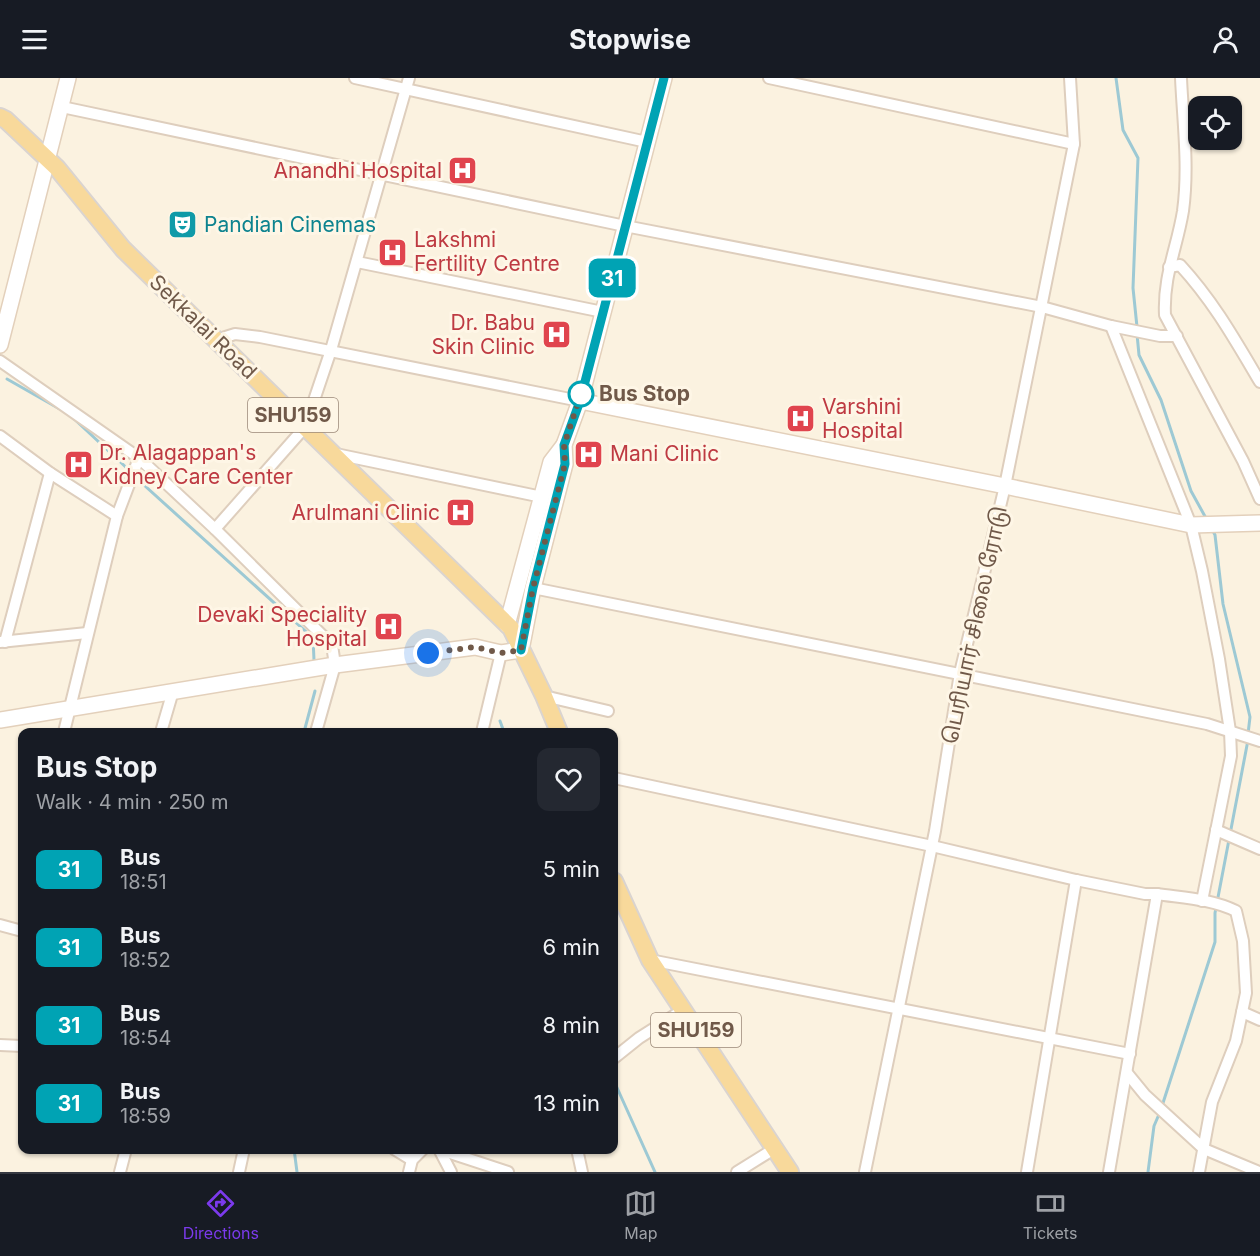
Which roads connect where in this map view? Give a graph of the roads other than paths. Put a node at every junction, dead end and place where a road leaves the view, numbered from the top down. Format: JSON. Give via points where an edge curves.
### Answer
{"nodes":[{"id":1,"x":68,"y":78,"type":"edge"},
{"id":2,"x":355,"y":78,"type":"edge"},
{"id":3,"x":664,"y":78,"type":"edge"},
{"id":4,"x":769,"y":78,"type":"edge"},
{"id":5,"x":1070,"y":78,"type":"edge"},
{"id":6,"x":1181,"y":78,"type":"edge"},
{"id":7,"x":408,"y":83,"type":"edge"},
{"id":8,"x":62,"y":107,"type":"junction"},
{"id":9,"x":0,"y":117,"type":"edge"},
{"id":10,"x":647,"y":142,"type":"junction"},
{"id":11,"x":1074,"y":144,"type":"junction"},
{"id":12,"x":47,"y":160,"type":"junction"},
{"id":13,"x":383,"y":174,"type":"junction"},
{"id":14,"x":625,"y":226,"type":"junction"},
{"id":15,"x":357,"y":262,"type":"junction"},
{"id":16,"x":1169,"y":267,"type":"junction"},
{"id":17,"x":1042,"y":307,"type":"junction"},
{"id":18,"x":603,"y":312,"type":"junction"},
{"id":19,"x":1111,"y":326,"type":"junction"},
{"id":20,"x":1177,"y":336,"type":"junction"},
{"id":21,"x":216,"y":340,"type":"junction"},
{"id":22,"x":0,"y":345,"type":"edge"},
{"id":23,"x":331,"y":350,"type":"junction"},
{"id":24,"x":0,"y":361,"type":"edge"},
{"id":25,"x":1260,"y":382,"type":"edge"},
{"id":26,"x":580,"y":401,"type":"junction"},
{"id":27,"x":305,"y":427,"type":"junction"},
{"id":28,"x":0,"y":436,"type":"edge"},
{"id":29,"x":564,"y":445,"type":"junction"},
{"id":30,"x":332,"y":454,"type":"junction"},
{"id":31,"x":139,"y":458,"type":"junction"},
{"id":32,"x":50,"y":473,"type":"junction"},
{"id":33,"x":1005,"y":486,"type":"junction"},
{"id":34,"x":542,"y":497,"type":"junction"},
{"id":35,"x":1260,"y":499,"type":"edge"},
{"id":36,"x":117,"y":516,"type":"junction"},
{"id":37,"x":1260,"y":523,"type":"edge"},
{"id":38,"x":1191,"y":525,"type":"junction"},
{"id":39,"x":215,"y":529,"type":"junction"},
{"id":40,"x":533,"y":588,"type":"junction"},
{"id":41,"x":507,"y":625,"type":"junction"},
{"id":42,"x":87,"y":633,"type":"junction"},
{"id":43,"x":2,"y":642,"type":"edge"},
{"id":44,"x":521,"y":650,"type":"junction"},
{"id":45,"x":501,"y":653,"type":"junction"},
{"id":46,"x":335,"y":665,"type":"junction"},
{"id":47,"x":960,"y":673,"type":"junction"},
{"id":48,"x":173,"y":691,"type":"junction"},
{"id":49,"x":544,"y":696,"type":"junction"},
{"id":50,"x":70,"y":707,"type":"junction"},
{"id":51,"x":608,"y":711,"type":"dead end"},
{"id":52,"x":0,"y":720,"type":"edge"},
{"id":53,"x":65,"y":728,"type":"edge"},
{"id":54,"x":162,"y":728,"type":"edge"},
{"id":55,"x":317,"y":728,"type":"edge"},
{"id":56,"x":483,"y":728,"type":"edge"},
{"id":57,"x":557,"y":728,"type":"edge"},
{"id":58,"x":1230,"y":731,"type":"junction"},
{"id":59,"x":1260,"y":741,"type":"edge"},
{"id":60,"x":618,"y":779,"type":"edge"},
{"id":61,"x":1216,"y":830,"type":"junction"},
{"id":62,"x":932,"y":846,"type":"junction"},
{"id":63,"x":1260,"y":849,"type":"edge"},
{"id":64,"x":1076,"y":879,"type":"junction"},
{"id":65,"x":1157,"y":894,"type":"junction"},
{"id":66,"x":618,"y":895,"type":"edge"},
{"id":67,"x":1204,"y":901,"type":"junction"},
{"id":68,"x":0,"y":925,"type":"edge"},
{"id":69,"x":18,"y":930,"type":"edge"},
{"id":70,"x":650,"y":960,"type":"junction"},
{"id":71,"x":683,"y":1010,"type":"junction"},
{"id":72,"x":897,"y":1010,"type":"junction"},
{"id":73,"x":1242,"y":1012,"type":"junction"},
{"id":74,"x":1260,"y":1020,"type":"edge"},
{"id":75,"x":1050,"y":1038,"type":"junction"},
{"id":76,"x":0,"y":1045,"type":"edge"},
{"id":77,"x":18,"y":1046,"type":"edge"},
{"id":78,"x":1130,"y":1054,"type":"junction"},
{"id":79,"x":618,"y":1055,"type":"edge"},
{"id":80,"x":1127,"y":1074,"type":"junction"},
{"id":81,"x":774,"y":1149,"type":"junction"},
{"id":82,"x":1204,"y":1149,"type":"junction"},
{"id":83,"x":125,"y":1154,"type":"edge"},
{"id":84,"x":243,"y":1154,"type":"edge"},
{"id":85,"x":402,"y":1154,"type":"edge"},
{"id":86,"x":418,"y":1154,"type":"edge"},
{"id":87,"x":442,"y":1154,"type":"edge"},
{"id":88,"x":452,"y":1154,"type":"edge"},
{"id":89,"x":579,"y":1154,"type":"edge"},
{"id":90,"x":412,"y":1160,"type":"junction"},
{"id":91,"x":120,"y":1172,"type":"edge"},
{"id":92,"x":239,"y":1172,"type":"edge"},
{"id":93,"x":409,"y":1172,"type":"edge"},
{"id":94,"x":451,"y":1172,"type":"edge"},
{"id":95,"x":508,"y":1172,"type":"edge"},
{"id":96,"x":582,"y":1172,"type":"edge"},
{"id":97,"x":737,"y":1172,"type":"edge"},
{"id":98,"x":790,"y":1172,"type":"edge"},
{"id":99,"x":865,"y":1172,"type":"edge"},
{"id":100,"x":1027,"y":1172,"type":"edge"},
{"id":101,"x":1110,"y":1172,"type":"edge"},
{"id":102,"x":1199,"y":1172,"type":"edge"},
{"id":103,"x":1259,"y":1172,"type":"edge"}],
"edges":[{"from":1,"to":8,"type":"street"},
{"from":2,"to":7,"type":"street"},
{"from":3,"to":10,"type":"street"},
{"from":4,"to":11,"type":"street"},
{"from":5,"to":11,"type":"street","name":"பெரியார் சிலை ரோடு"},
{"from":6,"to":16,"type":"street","via":[[1186,172],[1182,213]]},
{"from":7,"to":10,"type":"street"},
{"from":7,"to":13,"type":"street"},
{"from":8,"to":12,"type":"street"},
{"from":8,"to":13,"type":"street"},
{"from":9,"to":12,"type":"main road","name":"Sekkalai Road","number":"SHU159"},
{"from":10,"to":14,"type":"street"},
{"from":11,"to":17,"type":"street","name":"பெரியார் சிலை ரோடு"},
{"from":12,"to":21,"type":"main road","name":"Sekkalai Road","number":"SHU159","via":[[123,249]]},
{"from":12,"to":22,"type":"street"},
{"from":13,"to":14,"type":"street"},
{"from":13,"to":15,"type":"street"},
{"from":14,"to":17,"type":"street"},
{"from":14,"to":18,"type":"street"},
{"from":15,"to":18,"type":"street"},
{"from":15,"to":23,"type":"street"},
{"from":16,"to":20,"type":"street","via":[[1165,315]]},
{"from":16,"to":25,"type":"street","via":[[1180,265],[1204,291]]},
{"from":17,"to":19,"type":"street"},
{"from":17,"to":33,"type":"street","name":"பெரியார் சிலை ரோடு"},
{"from":18,"to":26,"type":"street"},
{"from":19,"to":20,"type":"street"},
{"from":19,"to":38,"type":"street"},
{"from":20,"to":35,"type":"street"},
{"from":21,"to":23,"type":"street","via":[[235,334]]},
{"from":21,"to":27,"type":"main road","name":"Sekkalai Road","number":"SHU159"},
{"from":23,"to":26,"type":"street"},
{"from":23,"to":27,"type":"street"},
{"from":24,"to":31,"type":"street"},
{"from":26,"to":29,"type":"street"},
{"from":26,"to":33,"type":"street"},
{"from":27,"to":30,"type":"main road","name":"Sekkalai Road","number":"SHU159"},
{"from":27,"to":39,"type":"street"},
{"from":28,"to":32,"type":"street"},
{"from":29,"to":34,"type":"street","via":[[551,462]]},
{"from":29,"to":40,"type":"street","via":[[565,464]]},
{"from":30,"to":34,"type":"street"},
{"from":30,"to":41,"type":"main road","name":"Sekkalai Road","number":"SHU159"},
{"from":31,"to":36,"type":"street"},
{"from":31,"to":39,"type":"street"},
{"from":32,"to":36,"type":"street"},
{"from":32,"to":43,"type":"street"},
{"from":33,"to":38,"type":"street"},
{"from":33,"to":47,"type":"street","name":"பெரியார் சிலை ரோடு"},
{"from":34,"to":41,"type":"street"},
{"from":36,"to":42,"type":"street"},
{"from":37,"to":38,"type":"street"},
{"from":38,"to":58,"type":"street"},
{"from":39,"to":46,"type":"street","via":[[332,645]]},
{"from":40,"to":44,"type":"street"},
{"from":40,"to":47,"type":"street"},
{"from":41,"to":44,"type":"main road","name":"Sekkalai Road","number":"SHU159"},
{"from":42,"to":43,"type":"street"},
{"from":42,"to":50,"type":"street"},
{"from":44,"to":45,"type":"street"},
{"from":44,"to":49,"type":"main road","name":"Sekkalai Road","number":"SHU159"},
{"from":45,"to":46,"type":"street","via":[[475,647]]},
{"from":45,"to":56,"type":"street"},
{"from":46,"to":48,"type":"street"},
{"from":46,"to":55,"type":"street"},
{"from":47,"to":58,"type":"street"},
{"from":47,"to":62,"type":"street","name":"பெரியார் சிலை ரோடு"},
{"from":48,"to":50,"type":"street"},
{"from":48,"to":54,"type":"street"},
{"from":49,"to":51,"type":"street"},
{"from":49,"to":57,"type":"main road","name":"Sekkalai Road","number":"SHU159"},
{"from":50,"to":52,"type":"street"},
{"from":50,"to":53,"type":"street"},
{"from":58,"to":59,"type":"street"},
{"from":58,"to":61,"type":"street","via":[[1231,756]]},
{"from":60,"to":62,"type":"street"},
{"from":61,"to":63,"type":"street"},
{"from":61,"to":67,"type":"street"},
{"from":62,"to":64,"type":"street"},
{"from":62,"to":72,"type":"street","name":"பெரியார் சிலை ரோடு"},
{"from":64,"to":65,"type":"street"},
{"from":64,"to":75,"type":"street"},
{"from":65,"to":67,"type":"street"},
{"from":65,"to":78,"type":"street"},
{"from":66,"to":70,"type":"main road","number":"SHU159"},
{"from":67,"to":73,"type":"street","via":[[1236,911],[1243,940],[1246,993]]},
{"from":68,"to":69,"type":"street"},
{"from":70,"to":71,"type":"main road","number":"SHU159"},
{"from":70,"to":72,"type":"street"},
{"from":71,"to":79,"type":"street"},
{"from":71,"to":81,"type":"main road","number":"SHU159"},
{"from":72,"to":75,"type":"street"},
{"from":72,"to":99,"type":"street","name":"பெரியார் சிலை ரோடு"},
{"from":73,"to":74,"type":"street"},
{"from":73,"to":82,"type":"street","via":[[1236,1041],[1212,1102]]},
{"from":75,"to":78,"type":"street"},
{"from":75,"to":100,"type":"street"},
{"from":76,"to":77,"type":"street"},
{"from":78,"to":80,"type":"street"},
{"from":80,"to":82,"type":"street"},
{"from":80,"to":101,"type":"street"},
{"from":81,"to":97,"type":"street"},
{"from":81,"to":98,"type":"main road","number":"SHU159"},
{"from":82,"to":102,"type":"street"},
{"from":82,"to":103,"type":"street"},
{"from":83,"to":91,"type":"street"},
{"from":84,"to":92,"type":"street"},
{"from":85,"to":90,"type":"street"},
{"from":86,"to":90,"type":"street"},
{"from":87,"to":94,"type":"street"},
{"from":88,"to":95,"type":"street"},
{"from":89,"to":96,"type":"street"},
{"from":90,"to":93,"type":"street"}]}
